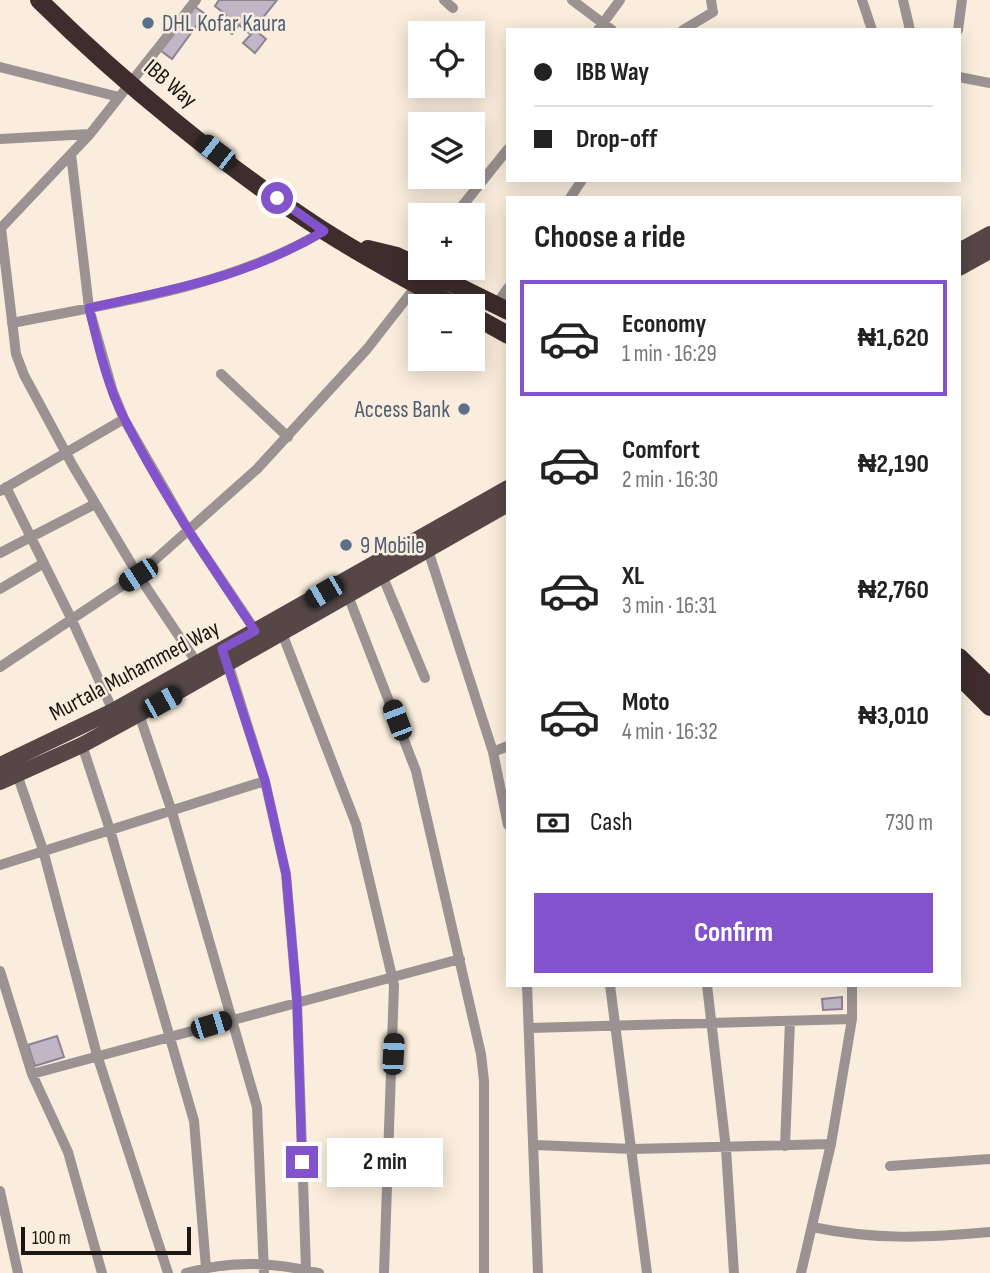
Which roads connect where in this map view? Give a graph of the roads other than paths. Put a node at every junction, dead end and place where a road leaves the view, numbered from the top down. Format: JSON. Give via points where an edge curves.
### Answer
{"nodes":[{"id":1,"x":39,"y":0,"type":"edge"},
{"id":2,"x":196,"y":0,"type":"edge"},
{"id":3,"x":444,"y":0,"type":"edge"},
{"id":4,"x":572,"y":0,"type":"edge"},
{"id":5,"x":620,"y":0,"type":"edge"},
{"id":6,"x":711,"y":0,"type":"edge"},
{"id":7,"x":862,"y":0,"type":"edge"},
{"id":8,"x":903,"y":0,"type":"edge"},
{"id":9,"x":962,"y":0,"type":"edge"},
{"id":10,"x":453,"y":8,"type":"dead end"},
{"id":11,"x":600,"y":27,"type":"edge"},
{"id":12,"x":685,"y":28,"type":"edge"},
{"id":13,"x":871,"y":28,"type":"edge"},
{"id":14,"x":910,"y":28,"type":"edge"},
{"id":15,"x":958,"y":28,"type":"edge"},
{"id":16,"x":0,"y":67,"type":"edge"},
{"id":17,"x":961,"y":76,"type":"edge"},
{"id":18,"x":131,"y":82,"type":"junction"},
{"id":19,"x":990,"y":83,"type":"edge"},
{"id":20,"x":120,"y":97,"type":"junction"},
{"id":21,"x":90,"y":134,"type":"junction"},
{"id":22,"x":0,"y":139,"type":"edge"},
{"id":23,"x":506,"y":152,"type":"edge"},
{"id":24,"x":71,"y":154,"type":"junction"},
{"id":25,"x":465,"y":203,"type":"edge"},
{"id":26,"x":0,"y":229,"type":"edge"},
{"id":27,"x":324,"y":231,"type":"junction"},
{"id":28,"x":990,"y":234,"type":"edge"},
{"id":29,"x":961,"y":250,"type":"edge"},
{"id":30,"x":990,"y":251,"type":"edge"},
{"id":31,"x":408,"y":265,"type":"edge"},
{"id":32,"x":961,"y":267,"type":"edge"},
{"id":33,"x":412,"y":280,"type":"edge"},
{"id":34,"x":430,"y":280,"type":"edge"},
{"id":35,"x":442,"y":280,"type":"edge"},
{"id":36,"x":444,"y":294,"type":"edge"},
{"id":37,"x":89,"y":308,"type":"junction"},
{"id":38,"x":502,"y":308,"type":"edge"},
{"id":39,"x":485,"y":322,"type":"edge"},
{"id":40,"x":12,"y":323,"type":"junction"},
{"id":41,"x":506,"y":334,"type":"edge"},
{"id":42,"x":221,"y":374,"type":"dead end"},
{"id":43,"x":124,"y":419,"type":"junction"},
{"id":44,"x":288,"y":437,"type":"junction"},
{"id":45,"x":67,"y":454,"type":"junction"},
{"id":46,"x":3,"y":489,"type":"edge"},
{"id":47,"x":506,"y":489,"type":"edge"},
{"id":48,"x":95,"y":504,"type":"junction"},
{"id":49,"x":506,"y":505,"type":"edge"},
{"id":50,"x":188,"y":530,"type":"junction"},
{"id":51,"x":32,"y":536,"type":"junction"},
{"id":52,"x":428,"y":550,"type":"junction"},
{"id":53,"x":0,"y":553,"type":"edge"},
{"id":54,"x":44,"y":563,"type":"junction"},
{"id":55,"x":138,"y":575,"type":"junction"},
{"id":56,"x":382,"y":575,"type":"junction"},
{"id":57,"x":0,"y":589,"type":"edge"},
{"id":58,"x":347,"y":593,"type":"junction"},
{"id":59,"x":71,"y":618,"type":"junction"},
{"id":60,"x":255,"y":631,"type":"junction"},
{"id":61,"x":282,"y":633,"type":"junction"},
{"id":62,"x":226,"y":657,"type":"junction"},
{"id":63,"x":961,"y":659,"type":"edge"},
{"id":64,"x":197,"y":663,"type":"junction"},
{"id":65,"x":0,"y":667,"type":"edge"},
{"id":66,"x":425,"y":678,"type":"dead end"},
{"id":67,"x":961,"y":678,"type":"edge"},
{"id":68,"x":990,"y":687,"type":"edge"},
{"id":69,"x":990,"y":707,"type":"edge"},
{"id":70,"x":113,"y":711,"type":"junction"},
{"id":71,"x":139,"y":714,"type":"junction"},
{"id":72,"x":82,"y":745,"type":"junction"},
{"id":73,"x":506,"y":747,"type":"edge"},
{"id":74,"x":492,"y":752,"type":"junction"},
{"id":75,"x":0,"y":765,"type":"edge"},
{"id":76,"x":17,"y":774,"type":"junction"},
{"id":77,"x":265,"y":781,"type":"junction"},
{"id":78,"x":0,"y":782,"type":"edge"},
{"id":79,"x":172,"y":812,"type":"junction"},
{"id":80,"x":506,"y":816,"type":"edge"},
{"id":81,"x":110,"y":830,"type":"junction"},
{"id":82,"x":43,"y":850,"type":"junction"},
{"id":83,"x":0,"y":865,"type":"edge"},
{"id":84,"x":460,"y":958,"type":"junction"},
{"id":85,"x":0,"y":971,"type":"edge"},
{"id":86,"x":391,"y":975,"type":"junction"},
{"id":87,"x":527,"y":987,"type":"edge"},
{"id":88,"x":610,"y":987,"type":"edge"},
{"id":89,"x":707,"y":987,"type":"edge"},
{"id":90,"x":852,"y":987,"type":"edge"},
{"id":91,"x":297,"y":1001,"type":"junction"},
{"id":92,"x":232,"y":1019,"type":"junction"},
{"id":93,"x":852,"y":1019,"type":"junction"},
{"id":94,"x":790,"y":1021,"type":"junction"},
{"id":95,"x":613,"y":1024,"type":"junction"},
{"id":96,"x":712,"y":1024,"type":"junction"},
{"id":97,"x":529,"y":1028,"type":"junction"},
{"id":98,"x":168,"y":1038,"type":"junction"},
{"id":99,"x":97,"y":1055,"type":"junction"},
{"id":100,"x":32,"y":1074,"type":"junction"},
{"id":101,"x":535,"y":1144,"type":"junction"},
{"id":102,"x":831,"y":1144,"type":"junction"},
{"id":103,"x":785,"y":1146,"type":"junction"},
{"id":104,"x":633,"y":1149,"type":"junction"},
{"id":105,"x":726,"y":1149,"type":"junction"},
{"id":106,"x":990,"y":1159,"type":"edge"},
{"id":107,"x":890,"y":1166,"type":"dead end"},
{"id":108,"x":0,"y":1191,"type":"edge"},
{"id":109,"x":4,"y":1227,"type":"edge"},
{"id":110,"x":815,"y":1227,"type":"junction"},
{"id":111,"x":990,"y":1232,"type":"edge"},
{"id":112,"x":264,"y":1267,"type":"edge"},
{"id":113,"x":306,"y":1270,"type":"junction"},
{"id":114,"x":197,"y":1271,"type":"edge"},
{"id":115,"x":18,"y":1273,"type":"edge"},
{"id":116,"x":102,"y":1273,"type":"edge"},
{"id":117,"x":168,"y":1273,"type":"edge"},
{"id":118,"x":319,"y":1273,"type":"edge"},
{"id":119,"x":384,"y":1273,"type":"edge"},
{"id":120,"x":484,"y":1273,"type":"edge"},
{"id":121,"x":538,"y":1273,"type":"edge"},
{"id":122,"x":647,"y":1273,"type":"edge"},
{"id":123,"x":734,"y":1273,"type":"edge"},
{"id":124,"x":802,"y":1273,"type":"edge"}],
"edges":[{"from":1,"to":18,"type":"highway","name":"IBB Way"},
{"from":2,"to":18,"type":"street"},
{"from":3,"to":10,"type":"street"},
{"from":4,"to":11,"type":"street"},
{"from":5,"to":11,"type":"street"},
{"from":6,"to":12,"type":"street","via":[[713,12]]},
{"from":7,"to":13,"type":"street"},
{"from":8,"to":14,"type":"street"},
{"from":9,"to":15,"type":"street"},
{"from":16,"to":20,"type":"street"},
{"from":17,"to":19,"type":"street"},
{"from":18,"to":20,"type":"street"},
{"from":18,"to":27,"type":"highway","name":"IBB Way"},
{"from":20,"to":21,"type":"street"},
{"from":21,"to":22,"type":"street"},
{"from":21,"to":24,"type":"street"},
{"from":23,"to":25,"type":"street"},
{"from":24,"to":26,"type":"street"},
{"from":24,"to":37,"type":"street"},
{"from":26,"to":40,"type":"street"},
{"from":27,"to":31,"type":"highway","name":"IBB Way"},
{"from":27,"to":37,"type":"street","via":[[285,254],[222,278]]},
{"from":28,"to":29,"type":"main road"},
{"from":30,"to":32,"type":"main road"},
{"from":33,"to":44,"type":"street","via":[[367,349]]},
{"from":34,"to":36,"type":"highway","name":"IBB Way"},
{"from":35,"to":38,"type":"highway"},
{"from":37,"to":40,"type":"street"},
{"from":37,"to":43,"type":"street"},
{"from":39,"to":41,"type":"highway"},
{"from":40,"to":45,"type":"street","via":[[24,374]]},
{"from":42,"to":44,"type":"street"},
{"from":43,"to":45,"type":"street"},
{"from":43,"to":50,"type":"street"},
{"from":44,"to":50,"type":"street"},
{"from":45,"to":46,"type":"street"},
{"from":45,"to":48,"type":"street"},
{"from":46,"to":51,"type":"street"},
{"from":47,"to":60,"type":"main road","name":"Murtala Muhammed Way"},
{"from":48,"to":51,"type":"street"},
{"from":48,"to":55,"type":"street"},
{"from":49,"to":52,"type":"main road","name":"Murtala Muhammed Way"},
{"from":50,"to":55,"type":"street"},
{"from":50,"to":60,"type":"street"},
{"from":51,"to":53,"type":"street"},
{"from":51,"to":54,"type":"street"},
{"from":52,"to":56,"type":"main road","name":"Murtala Muhammed Way"},
{"from":52,"to":74,"type":"street"},
{"from":54,"to":57,"type":"street"},
{"from":54,"to":59,"type":"street"},
{"from":55,"to":59,"type":"street"},
{"from":55,"to":64,"type":"street"},
{"from":56,"to":58,"type":"main road","name":"Murtala Muhammed Way"},
{"from":56,"to":66,"type":"street"},
{"from":58,"to":61,"type":"main road","name":"Murtala Muhammed Way"},
{"from":58,"to":84,"type":"street","via":[[416,771]]},
{"from":59,"to":65,"type":"street"},
{"from":59,"to":70,"type":"street"},
{"from":60,"to":62,"type":"main road","name":"Murtala Muhammed Way"},
{"from":61,"to":62,"type":"main road","name":"Murtala Muhammed Way"},
{"from":61,"to":86,"type":"street","via":[[356,824]]},
{"from":62,"to":64,"type":"main road","name":"Murtala Muhammed Way"},
{"from":62,"to":71,"type":"main road","name":"Murtala Muhammed Way"},
{"from":62,"to":77,"type":"street"},
{"from":63,"to":68,"type":"highway"},
{"from":64,"to":70,"type":"main road","name":"Murtala Muhammed Way"},
{"from":67,"to":69,"type":"highway"},
{"from":70,"to":75,"type":"main road","name":"Murtala Muhammed Way"},
{"from":71,"to":72,"type":"main road","name":"Murtala Muhammed Way"},
{"from":71,"to":79,"type":"street"},
{"from":72,"to":76,"type":"main road","name":"Murtala Muhammed Way"},
{"from":72,"to":81,"type":"street"},
{"from":73,"to":74,"type":"street"},
{"from":74,"to":80,"type":"street"},
{"from":76,"to":78,"type":"main road","name":"Murtala Muhammed Way"},
{"from":76,"to":82,"type":"street"},
{"from":77,"to":79,"type":"street"},
{"from":77,"to":91,"type":"street","via":[[286,874]]},
{"from":79,"to":81,"type":"street"},
{"from":79,"to":92,"type":"street"},
{"from":81,"to":82,"type":"street"},
{"from":81,"to":98,"type":"street"},
{"from":82,"to":83,"type":"street"},
{"from":82,"to":99,"type":"street"},
{"from":84,"to":86,"type":"street"},
{"from":84,"to":120,"type":"street","via":[[484,1081]]},
{"from":85,"to":100,"type":"street"},
{"from":86,"to":91,"type":"street"},
{"from":86,"to":119,"type":"street","via":[[395,999]]},
{"from":87,"to":97,"type":"street"},
{"from":88,"to":95,"type":"street"},
{"from":89,"to":96,"type":"street"},
{"from":90,"to":93,"type":"street"},
{"from":91,"to":92,"type":"street"},
{"from":91,"to":113,"type":"street"},
{"from":92,"to":98,"type":"street"},
{"from":92,"to":112,"type":"street","via":[[257,1107]]},
{"from":93,"to":94,"type":"street"},
{"from":93,"to":102,"type":"street"},
{"from":94,"to":96,"type":"street"},
{"from":94,"to":103,"type":"street"},
{"from":95,"to":96,"type":"street"},
{"from":95,"to":97,"type":"street"},
{"from":95,"to":104,"type":"street"},
{"from":96,"to":105,"type":"street"},
{"from":97,"to":101,"type":"street"},
{"from":98,"to":99,"type":"street"},
{"from":98,"to":114,"type":"street","via":[[194,1121]]},
{"from":99,"to":100,"type":"street"},
{"from":99,"to":117,"type":"street"},
{"from":100,"to":116,"type":"street","via":[[68,1152]]},
{"from":101,"to":104,"type":"street"},
{"from":101,"to":121,"type":"street"},
{"from":102,"to":103,"type":"street"},
{"from":102,"to":110,"type":"street"},
{"from":103,"to":105,"type":"street"},
{"from":104,"to":105,"type":"street"},
{"from":104,"to":122,"type":"street"},
{"from":105,"to":123,"type":"street"},
{"from":106,"to":107,"type":"street"},
{"from":108,"to":109,"type":"street"},
{"from":109,"to":115,"type":"street"},
{"from":110,"to":111,"type":"street","via":[[902,1239]]},
{"from":110,"to":124,"type":"street"},
{"from":112,"to":113,"type":"street"},
{"from":112,"to":114,"type":"street"},
{"from":113,"to":118,"type":"street"}]}
